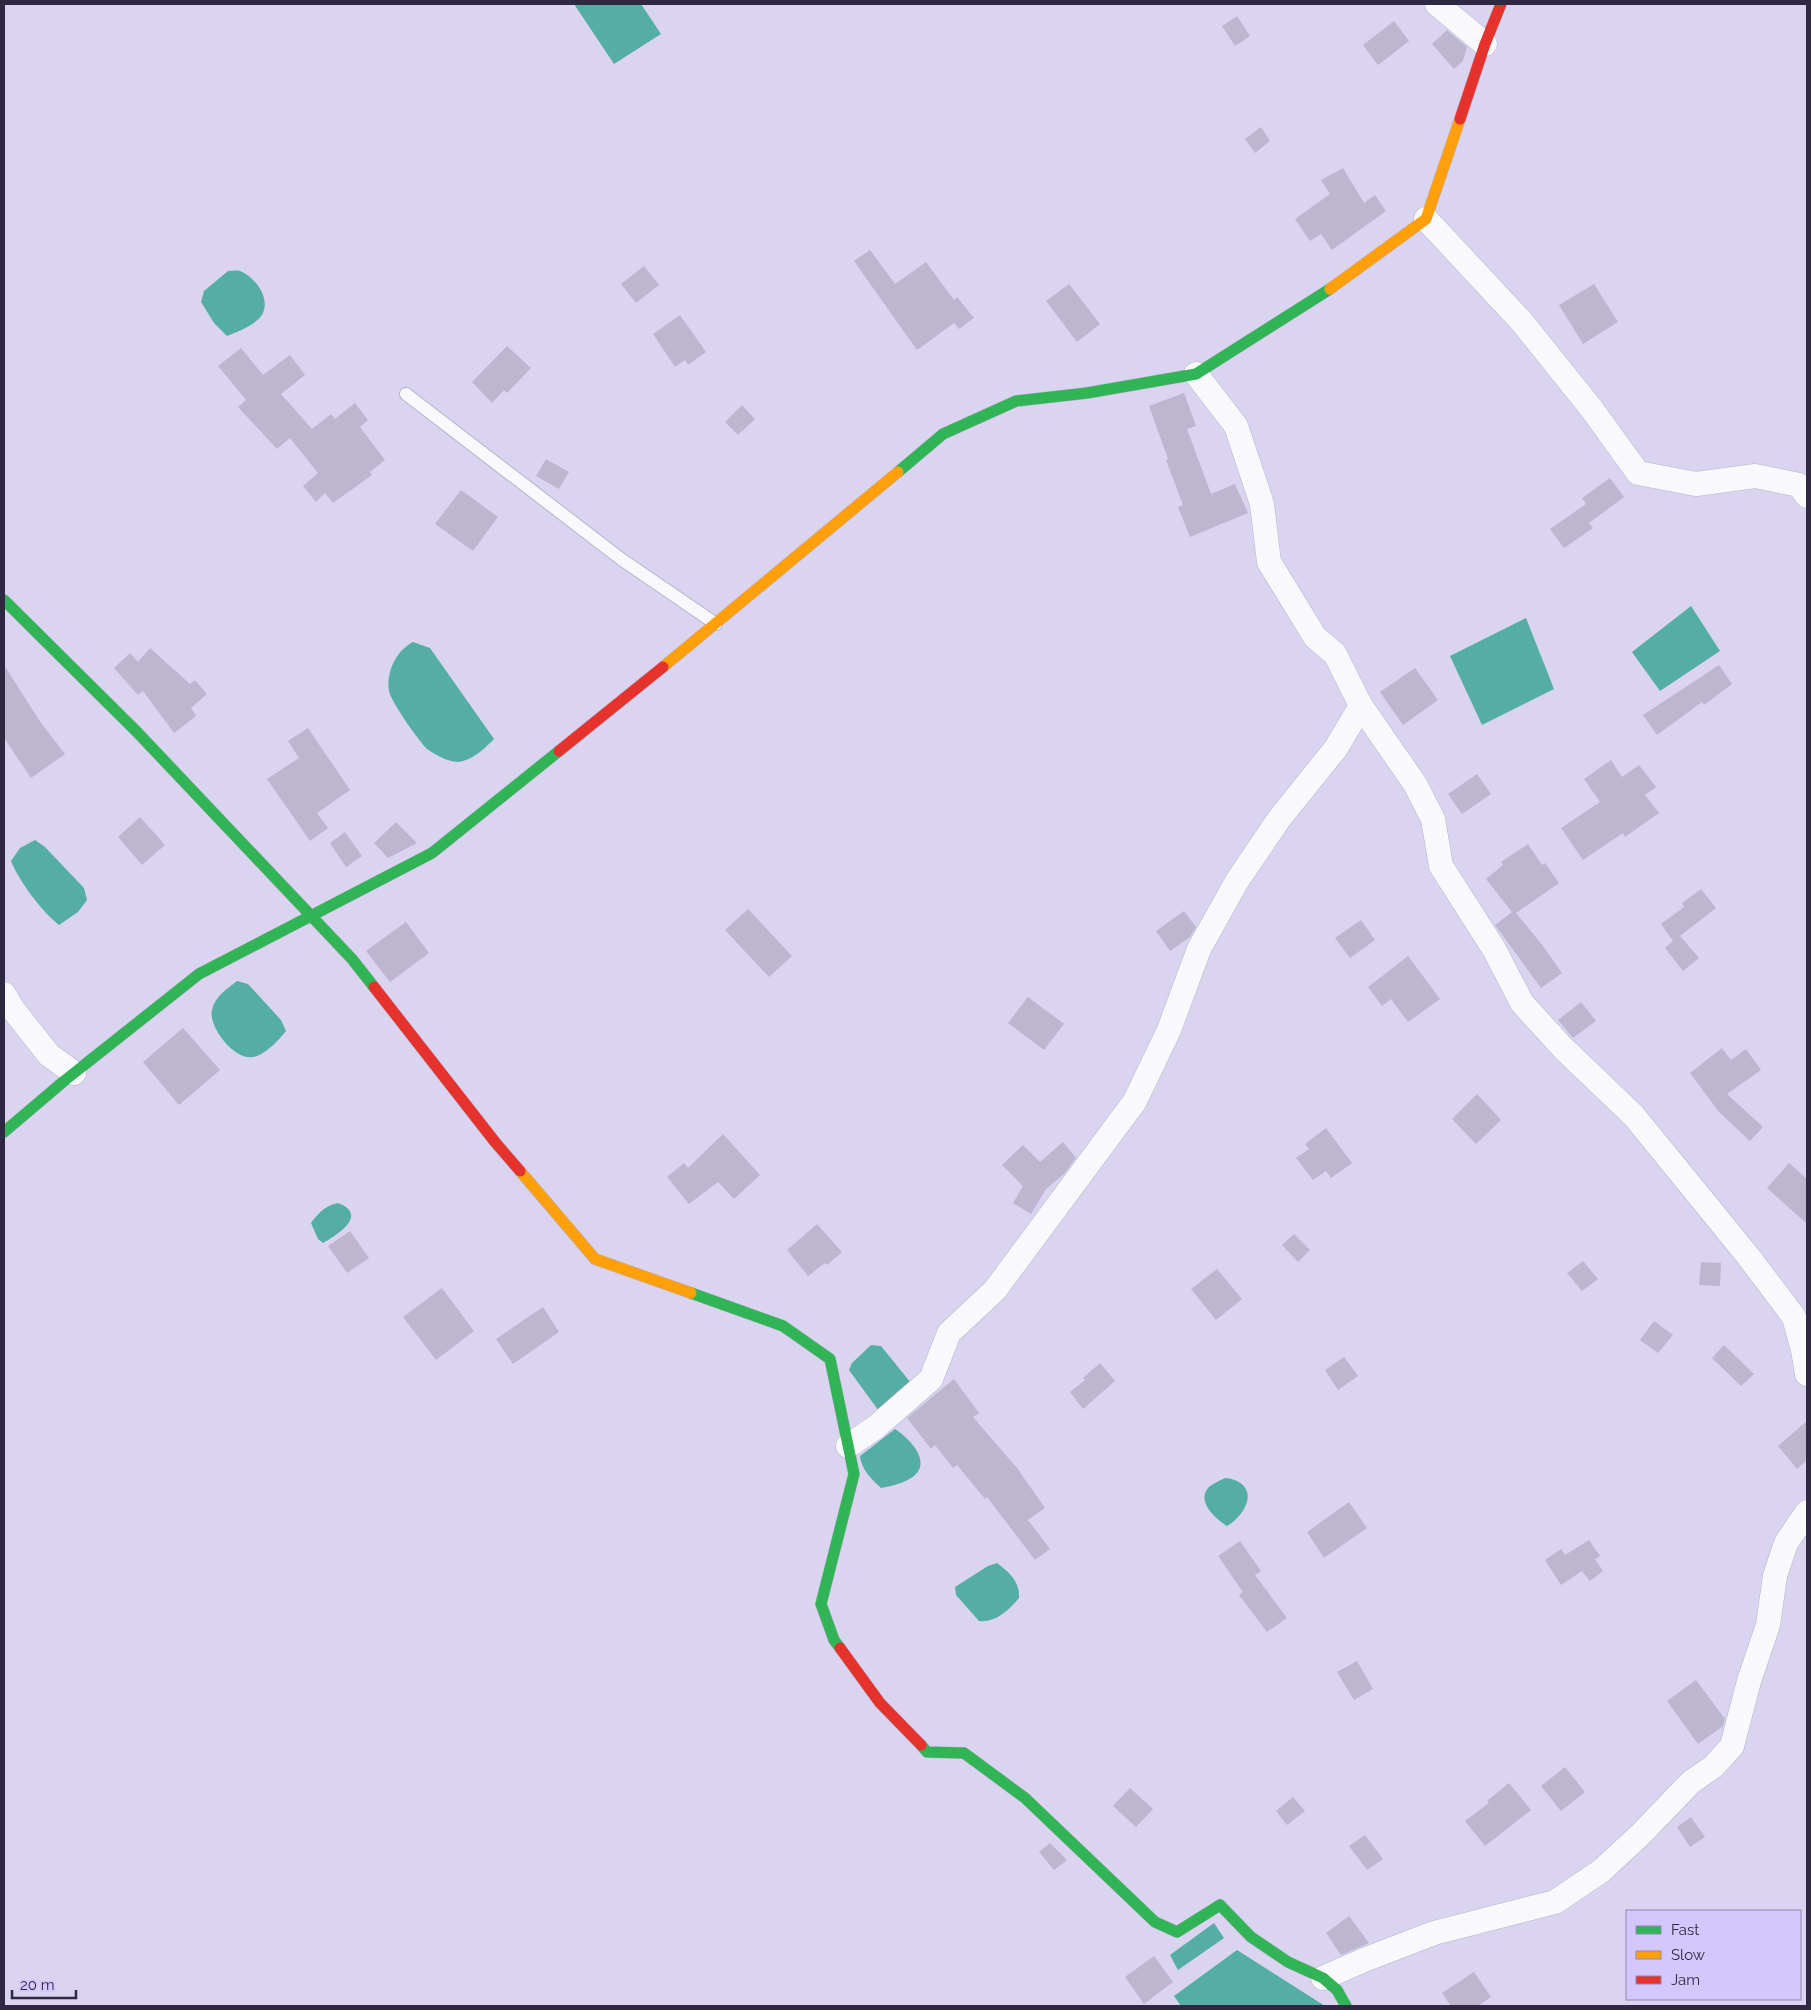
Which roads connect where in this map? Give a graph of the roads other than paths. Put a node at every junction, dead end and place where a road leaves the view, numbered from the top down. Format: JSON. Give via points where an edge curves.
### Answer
{"nodes":[{"id":1,"x":1437,"y":4,"type":"edge"},
{"id":2,"x":1501,"y":4,"type":"edge"},
{"id":3,"x":1485,"y":44,"type":"junction"},
{"id":4,"x":1426,"y":219,"type":"junction"},
{"id":5,"x":1196,"y":374,"type":"junction"},
{"id":6,"x":406,"y":394,"type":"dead end"},
{"id":7,"x":1807,"y":496,"type":"edge"},
{"id":8,"x":4,"y":600,"type":"edge"},
{"id":9,"x":716,"y":624,"type":"junction"},
{"id":10,"x":1361,"y":706,"type":"junction"},
{"id":11,"x":311,"y":917,"type":"junction"},
{"id":12,"x":4,"y":994,"type":"edge"},
{"id":13,"x":74,"y":1073,"type":"junction"},
{"id":14,"x":4,"y":1132,"type":"edge"},
{"id":15,"x":1807,"y":1374,"type":"edge"},
{"id":16,"x":848,"y":1446,"type":"junction"},
{"id":17,"x":1807,"y":1512,"type":"edge"},
{"id":18,"x":1323,"y":1978,"type":"junction"},
{"id":19,"x":1346,"y":2006,"type":"edge"}],
"edges":[{"from":1,"to":3,"type":"street"},
{"from":2,"to":3,"type":"street"},
{"from":3,"to":4,"type":"street"},
{"from":4,"to":5,"type":"street","via":[[1314,301]]},
{"from":4,"to":7,"type":"street","via":[[1522,322],[1638,473],[1696,484],[1755,476],[1799,485]]},
{"from":5,"to":9,"type":"street","via":[[1016,402],[943,434]]},
{"from":5,"to":10,"type":"street","via":[[1236,426],[1262,504],[1269,562],[1315,637],[1335,654]]},
{"from":6,"to":9,"type":"lane","via":[[621,559]]},
{"from":8,"to":11,"type":"street","via":[[137,732]]},
{"from":9,"to":11,"type":"street","via":[[432,853]]},
{"from":10,"to":15,"type":"street","via":[[1415,784],[1433,819],[1441,866],[1494,949],[1522,1003],[1563,1048],[1634,1116],[1748,1256],[1794,1317]]},
{"from":10,"to":16,"type":"street","via":[[1336,748],[1279,819],[1237,881],[1199,950],[1169,1030],[1135,1101],[995,1290],[949,1333],[931,1378],[876,1427]]},
{"from":11,"to":13,"type":"street","via":[[199,974]]},
{"from":11,"to":16,"type":"street","via":[[352,959],[494,1142],[595,1260],[783,1326],[830,1359]]},
{"from":12,"to":13,"type":"street","via":[[49,1055]]},
{"from":13,"to":14,"type":"street"},
{"from":16,"to":18,"type":"street","via":[[854,1474],[821,1604],[834,1640],[880,1703],[927,1752],[964,1753],[1025,1798],[1155,1922],[1176,1932],[1220,1905],[1252,1937],[1288,1962]]},
{"from":17,"to":18,"type":"street","via":[[1786,1543],[1775,1576],[1768,1625],[1732,1746],[1714,1766],[1691,1782],[1601,1871],[1556,1902],[1434,1933]]},
{"from":18,"to":19,"type":"street","via":[[1337,1990]]}]}
